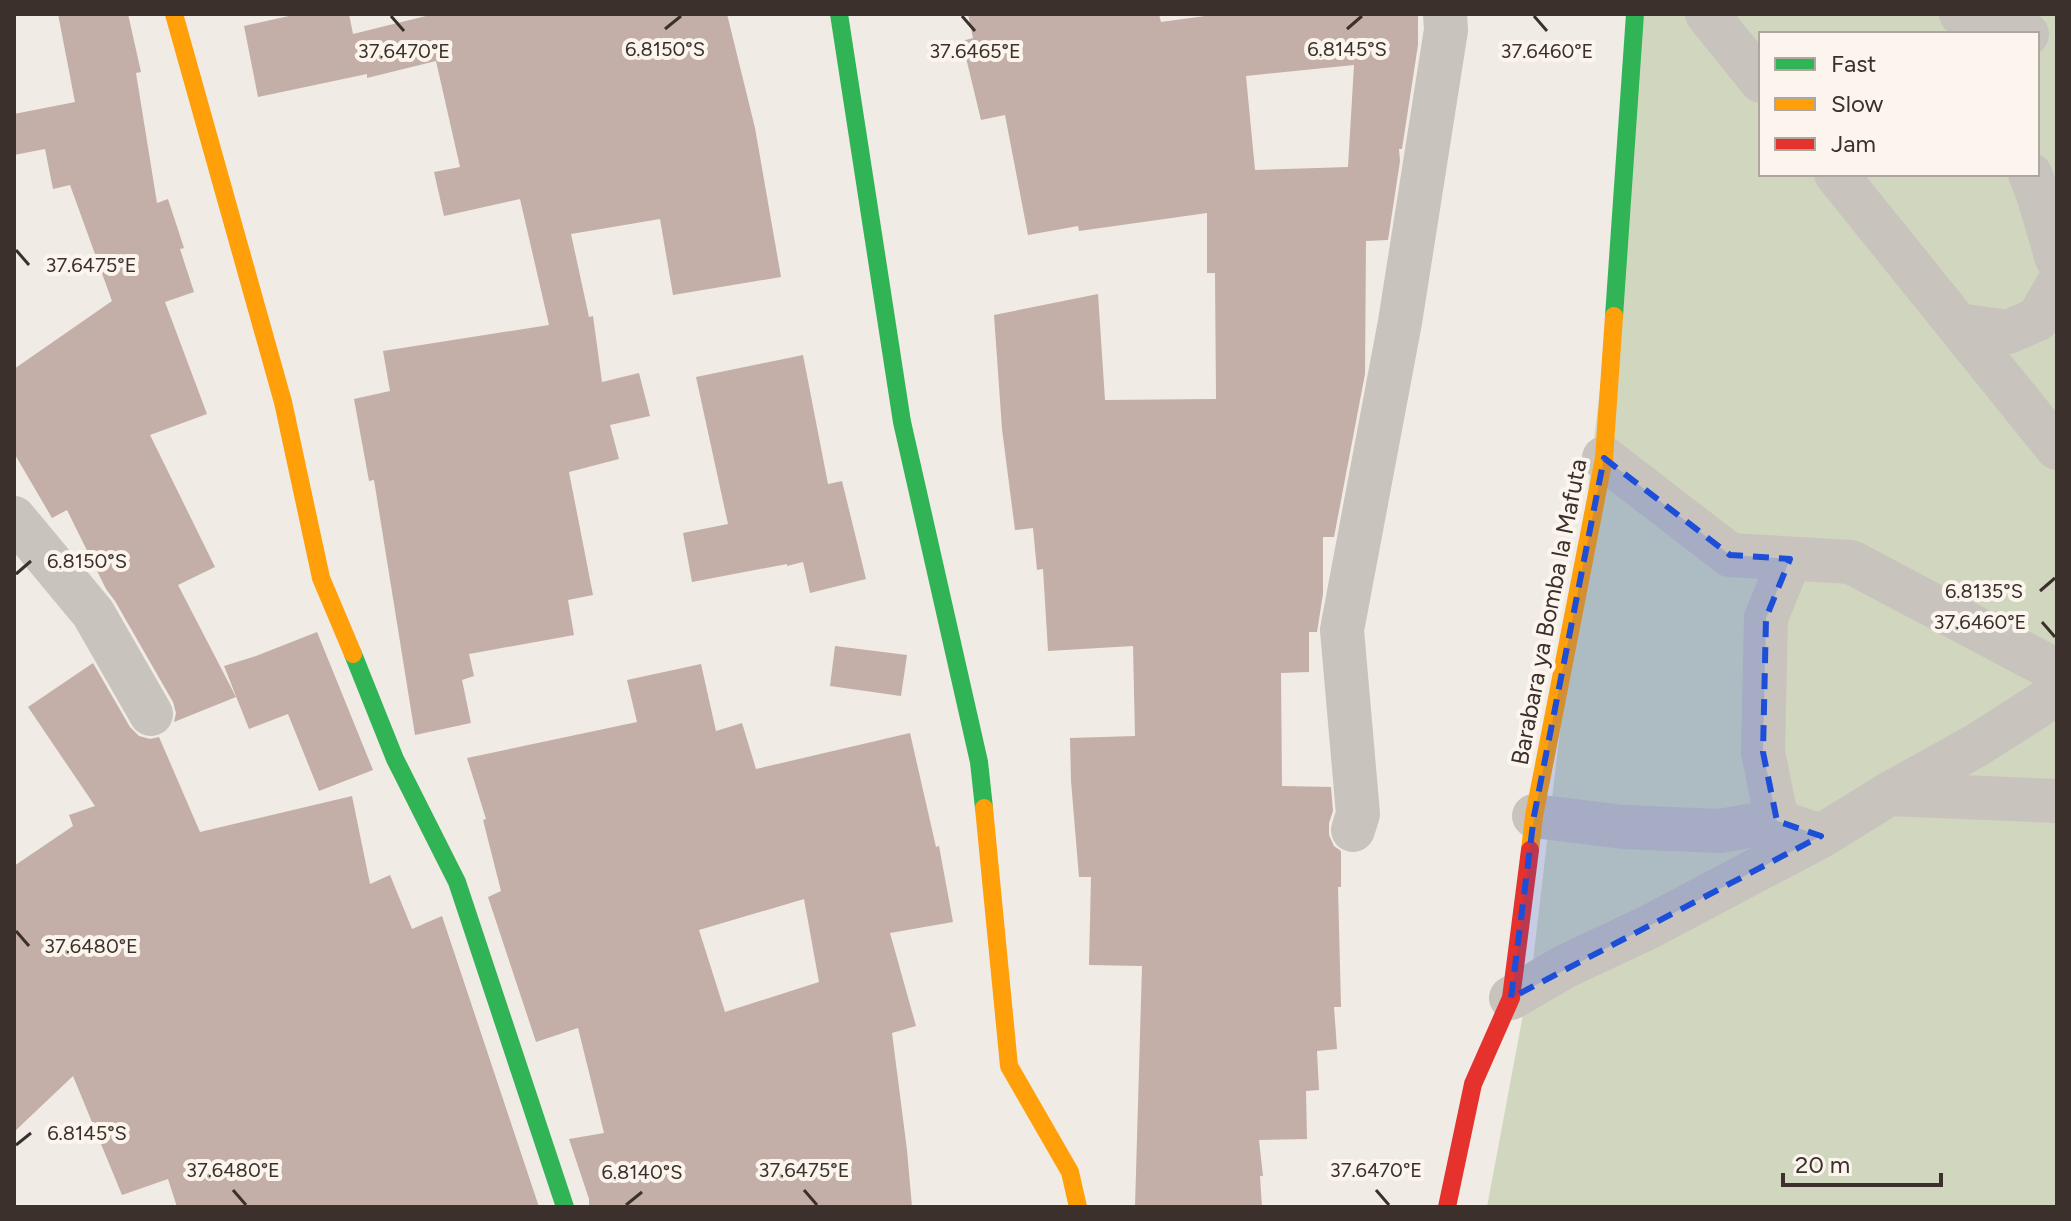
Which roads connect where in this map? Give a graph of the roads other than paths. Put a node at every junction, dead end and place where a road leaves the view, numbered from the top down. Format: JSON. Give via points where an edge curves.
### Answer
{"nodes":[{"id":1,"x":174,"y":14,"type":"edge"},
{"id":2,"x":839,"y":14,"type":"edge"},
{"id":3,"x":1445,"y":14,"type":"edge"},
{"id":4,"x":1635,"y":14,"type":"edge"},
{"id":5,"x":1707,"y":14,"type":"edge"},
{"id":6,"x":1961,"y":14,"type":"edge"},
{"id":7,"x":2020,"y":32,"type":"edge"},
{"id":8,"x":1759,"y":79,"type":"edge"},
{"id":9,"x":1838,"y":176,"type":"edge"},
{"id":10,"x":2031,"y":176,"type":"edge"},
{"id":11,"x":2057,"y":259,"type":"edge"},
{"id":12,"x":2057,"y":286,"type":"edge"},
{"id":13,"x":1958,"y":325,"type":"junction"},
{"id":14,"x":2057,"y":448,"type":"edge"},
{"id":15,"x":1604,"y":458,"type":"junction"},
{"id":16,"x":14,"y":518,"type":"edge"},
{"id":17,"x":1790,"y":559,"type":"junction"},
{"id":18,"x":2057,"y":671,"type":"edge"},
{"id":19,"x":2057,"y":694,"type":"edge"},
{"id":20,"x":151,"y":714,"type":"dead end"},
{"id":21,"x":1889,"y":794,"type":"junction"},
{"id":22,"x":2057,"y":801,"type":"edge"},
{"id":23,"x":1534,"y":816,"type":"junction"},
{"id":24,"x":1777,"y":821,"type":"junction"},
{"id":25,"x":1353,"y":830,"type":"dead end"},
{"id":26,"x":1821,"y":836,"type":"junction"},
{"id":27,"x":1511,"y":998,"type":"junction"},
{"id":28,"x":565,"y":1207,"type":"edge"},
{"id":29,"x":1078,"y":1207,"type":"edge"},
{"id":30,"x":1447,"y":1207,"type":"edge"}],
"edges":[{"from":1,"to":28,"type":"street","via":[[283,402],[321,578],[395,759],[457,882]]},
{"from":2,"to":29,"type":"street","via":[[902,422],[979,762],[1009,1066],[1070,1172]]},
{"from":3,"to":25,"type":"street","via":[[1400,322],[1342,630],[1358,814]]},
{"from":4,"to":15,"type":"street","name":"Barabara ya Bomba la Mafuta"},
{"from":5,"to":8,"type":"street"},
{"from":6,"to":7,"type":"street"},
{"from":9,"to":13,"type":"street"},
{"from":10,"to":11,"type":"street"},
{"from":12,"to":13,"type":"street","via":[[2038,319],[2008,332]]},
{"from":13,"to":14,"type":"street"},
{"from":15,"to":17,"type":"street","via":[[1730,555]]},
{"from":15,"to":23,"type":"street","name":"Barabara ya Bomba la Mafuta"},
{"from":16,"to":20,"type":"street","via":[[93,613]]},
{"from":17,"to":18,"type":"street","via":[[1851,562]]},
{"from":17,"to":24,"type":"street","via":[[1766,618],[1763,752]]},
{"from":19,"to":21,"type":"street"},
{"from":21,"to":22,"type":"street"},
{"from":21,"to":26,"type":"street"},
{"from":23,"to":24,"type":"street","via":[[1720,831]]},
{"from":23,"to":27,"type":"street","name":"Barabara ya Bomba la Mafuta"},
{"from":24,"to":26,"type":"street"},
{"from":26,"to":27,"type":"street"},
{"from":27,"to":30,"type":"street","name":"Barabara ya Bomba la Mafuta","via":[[1473,1084]]}]}
